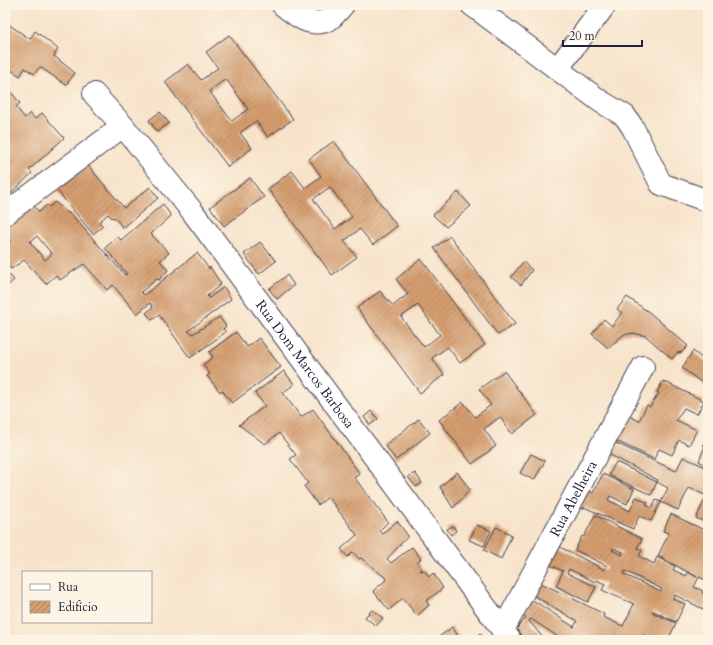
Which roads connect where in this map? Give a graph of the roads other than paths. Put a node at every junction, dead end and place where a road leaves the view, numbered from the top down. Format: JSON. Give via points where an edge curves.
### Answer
{"nodes":[{"id":1,"x":283,"y":5,"type":"edge"},
{"id":2,"x":343,"y":5,"type":"edge"},
{"id":3,"x":472,"y":5,"type":"edge"},
{"id":4,"x":605,"y":5,"type":"edge"},
{"id":5,"x":558,"y":68,"type":"junction"},
{"id":6,"x":94,"y":94,"type":"dead end"},
{"id":7,"x":122,"y":126,"type":"junction"},
{"id":8,"x":708,"y":201,"type":"edge"},
{"id":9,"x":5,"y":214,"type":"edge"},
{"id":10,"x":643,"y":367,"type":"dead end"},
{"id":11,"x":506,"y":635,"type":"edge"}],
"edges":[{"from":1,"to":2,"type":"street","via":[[304,20],[316,22],[328,20]]},
{"from":3,"to":5,"type":"street"},
{"from":4,"to":5,"type":"street"},
{"from":5,"to":8,"type":"street","via":[[600,101],[625,116],[661,184]]},
{"from":6,"to":7,"type":"street","name":"Rua Dom Marcos Barbosa"},
{"from":7,"to":9,"type":"street"},
{"from":7,"to":11,"type":"street","name":"Rua Dom Marcos Barbosa","via":[[192,211]]},
{"from":10,"to":11,"type":"street","name":"Rua Abelheira"}]}
